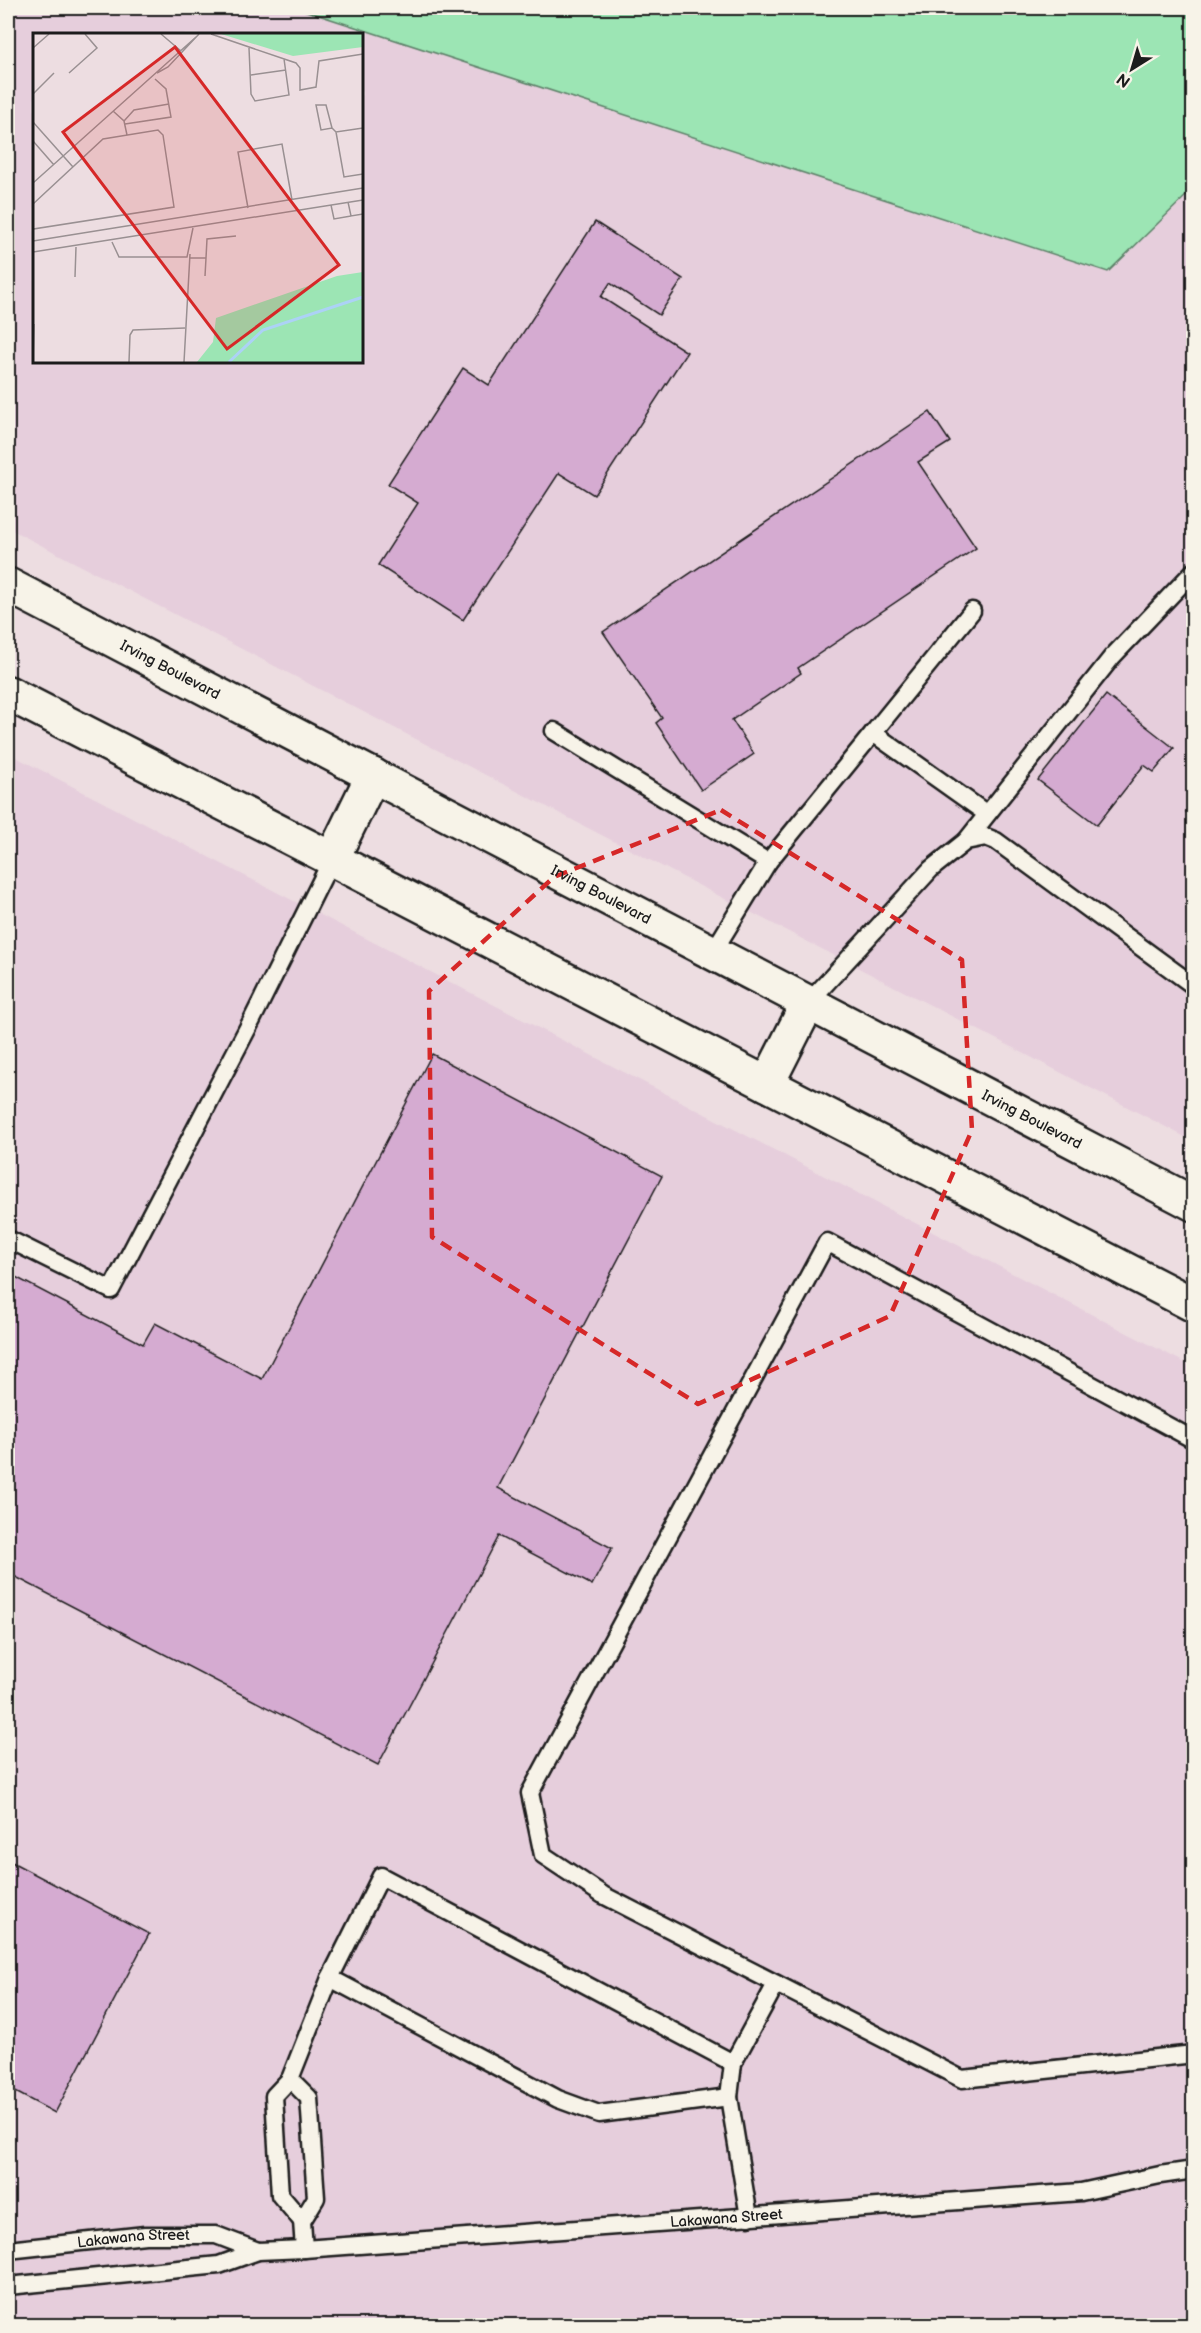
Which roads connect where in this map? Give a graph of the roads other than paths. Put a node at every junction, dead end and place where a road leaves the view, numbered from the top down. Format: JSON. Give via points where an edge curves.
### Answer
{"nodes":[{"id":1,"x":1194,"y":571,"type":"edge"},
{"id":2,"x":8,"y":585,"type":"edge"},
{"id":3,"x":972,"y":611,"type":"dead end"},
{"id":4,"x":8,"y":693,"type":"edge"},
{"id":5,"x":554,"y":731,"type":"dead end"},
{"id":6,"x":873,"y":733,"type":"junction"},
{"id":7,"x":373,"y":775,"type":"junction"},
{"id":8,"x":987,"y":814,"type":"junction"},
{"id":9,"x":966,"y":841,"type":"junction"},
{"id":10,"x":332,"y":859,"type":"junction"},
{"id":11,"x":768,"y":862,"type":"junction"},
{"id":12,"x":712,"y":952,"type":"junction"},
{"id":13,"x":1194,"y":986,"type":"edge"},
{"id":14,"x":808,"y":1003,"type":"junction"},
{"id":15,"x":767,"y":1084,"type":"junction"},
{"id":16,"x":1194,"y":1204,"type":"edge"},
{"id":17,"x":8,"y":1239,"type":"edge"},
{"id":18,"x":1194,"y":1305,"type":"edge"},
{"id":19,"x":1194,"y":1440,"type":"edge"},
{"id":20,"x":330,"y":1978,"type":"junction"},
{"id":21,"x":776,"y":1984,"type":"junction"},
{"id":22,"x":1194,"y":2054,"type":"edge"},
{"id":23,"x":733,"y":2063,"type":"junction"},
{"id":24,"x":290,"y":2079,"type":"junction"},
{"id":25,"x":729,"y":2097,"type":"junction"},
{"id":26,"x":1194,"y":2170,"type":"edge"},
{"id":27,"x":749,"y":2217,"type":"junction"},
{"id":28,"x":302,"y":2221,"type":"junction"},
{"id":29,"x":304,"y":2249,"type":"junction"},
{"id":30,"x":8,"y":2250,"type":"edge"},
{"id":31,"x":258,"y":2251,"type":"junction"},
{"id":32,"x":8,"y":2286,"type":"edge"}],
"edges":[{"from":1,"to":8,"type":"lane","via":[[1112,657]]},
{"from":2,"to":7,"type":"main road","name":"Irving Boulevard"},
{"from":3,"to":6,"type":"lane"},
{"from":4,"to":10,"type":"main road"},
{"from":5,"to":11,"type":"lane"},
{"from":6,"to":8,"type":"lane"},
{"from":6,"to":11,"type":"lane"},
{"from":7,"to":10,"type":"main road"},
{"from":7,"to":12,"type":"main road","name":"Irving Boulevard"},
{"from":8,"to":9,"type":"lane"},
{"from":9,"to":13,"type":"lane","via":[[986,837],[996,841]]},
{"from":9,"to":14,"type":"lane","via":[[931,869]]},
{"from":10,"to":15,"type":"main road"},
{"from":10,"to":17,"type":"lane","via":[[111,1290]]},
{"from":11,"to":12,"type":"lane"},
{"from":12,"to":14,"type":"main road","name":"Irving Boulevard"},
{"from":14,"to":15,"type":"main road"},
{"from":14,"to":16,"type":"main road","name":"Irving Boulevard"},
{"from":15,"to":18,"type":"main road"},
{"from":19,"to":21,"type":"lane","via":[[827,1242],[530,1793],[543,1855],[603,1895]]},
{"from":20,"to":23,"type":"lane","via":[[381,1876]]},
{"from":20,"to":24,"type":"lane"},
{"from":20,"to":25,"type":"lane","via":[[558,2099],[599,2114]]},
{"from":21,"to":22,"type":"lane","via":[[962,2079]]},
{"from":21,"to":23,"type":"lane"},
{"from":23,"to":25,"type":"lane"},
{"from":24,"to":28,"type":"lane","via":[[309,2098],[316,2198]]},
{"from":24,"to":28,"type":"lane","via":[[274,2096],[280,2195]]},
{"from":25,"to":27,"type":"lane"},
{"from":26,"to":27,"type":"lane","name":"Lakawana Street","via":[[1082,2192]]},
{"from":27,"to":29,"type":"lane","name":"Lakawana Street"},
{"from":28,"to":29,"type":"lane"},
{"from":29,"to":31,"type":"lane","name":"Lakawana Street"},
{"from":30,"to":31,"type":"lane","name":"Lakawana Street","via":[[145,2235],[216,2235]]},
{"from":31,"to":32,"type":"lane","name":"Lakawana Street","via":[[219,2265]]}]}
